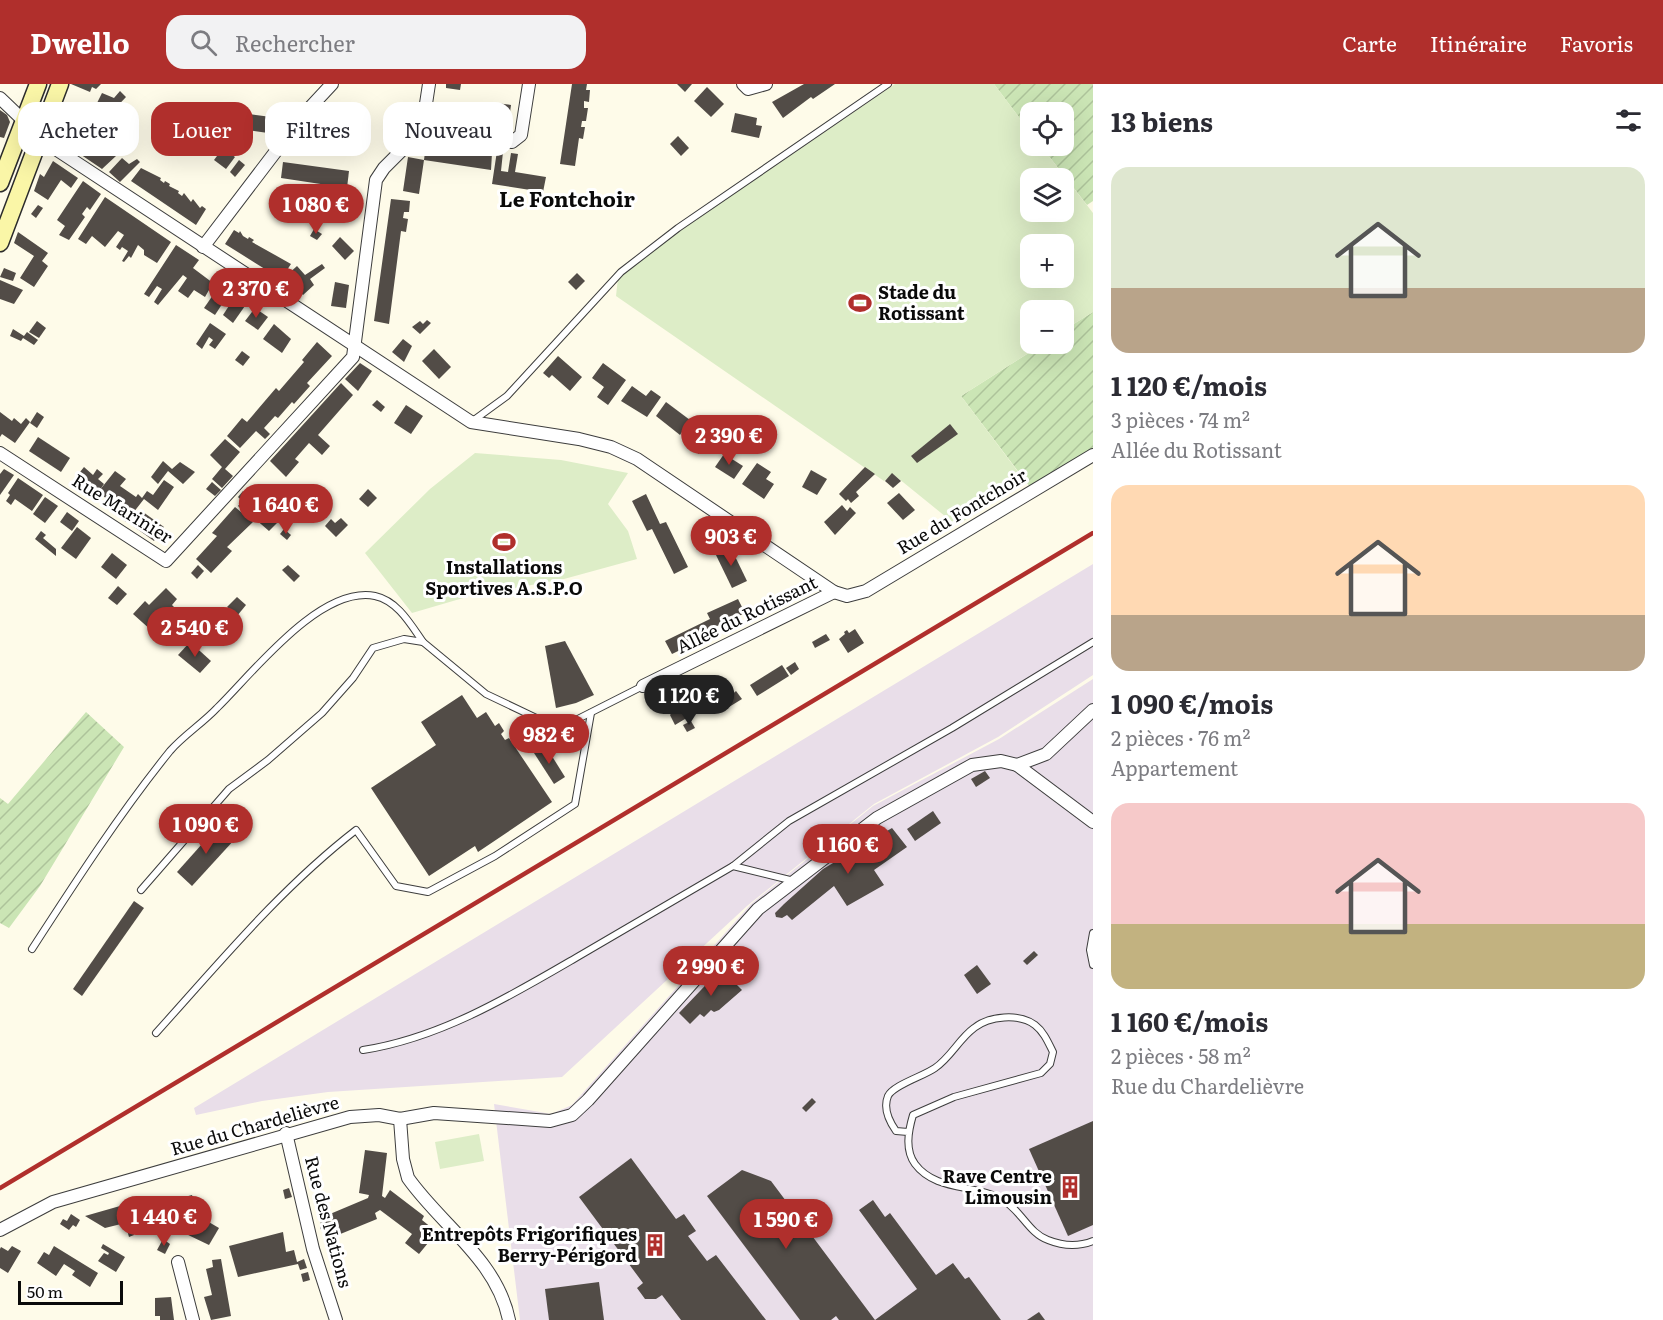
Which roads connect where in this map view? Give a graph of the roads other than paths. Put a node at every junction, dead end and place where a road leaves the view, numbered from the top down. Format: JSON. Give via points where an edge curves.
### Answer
{"nodes":[{"id":1,"x":38,"y":84,"type":"edge"},
{"id":2,"x":60,"y":84,"type":"edge"},
{"id":3,"x":332,"y":84,"type":"edge"},
{"id":4,"x":429,"y":84,"type":"edge"},
{"id":5,"x":529,"y":84,"type":"edge"},
{"id":6,"x":743,"y":84,"type":"edge"},
{"id":7,"x":766,"y":84,"type":"edge"},
{"id":8,"x":888,"y":84,"type":"edge"},
{"id":9,"x":0,"y":98,"type":"edge"},
{"id":10,"x":35,"y":102,"type":"edge"},
{"id":11,"x":48,"y":102,"type":"edge"},
{"id":12,"x":426,"y":102,"type":"edge"},
{"id":13,"x":18,"y":114,"type":"edge"},
{"id":14,"x":513,"y":141,"type":"edge"},
{"id":15,"x":18,"y":152,"type":"edge"},
{"id":16,"x":24,"y":156,"type":"edge"},
{"id":17,"x":66,"y":156,"type":"edge"},
{"id":18,"x":396,"y":156,"type":"edge"},
{"id":19,"x":0,"y":183,"type":"edge"},
{"id":20,"x":0,"y":243,"type":"edge"},
{"id":21,"x":203,"y":247,"type":"junction"},
{"id":22,"x":355,"y":346,"type":"junction"},
{"id":23,"x":471,"y":422,"type":"junction"},
{"id":24,"x":0,"y":453,"type":"edge"},
{"id":25,"x":1093,"y":454,"type":"edge"},
{"id":26,"x":834,"y":592,"type":"junction"},
{"id":27,"x":423,"y":642,"type":"junction"},
{"id":28,"x":1093,"y":642,"type":"edge"},
{"id":29,"x":643,"y":686,"type":"joint"},
{"id":30,"x":1093,"y":710,"type":"edge"},
{"id":31,"x":591,"y":713,"type":"junction"},
{"id":32,"x":1017,"y":765,"type":"junction"},
{"id":33,"x":1093,"y":822,"type":"edge"},
{"id":34,"x":733,"y":866,"type":"junction"},
{"id":35,"x":794,"y":881,"type":"junction"},
{"id":36,"x":141,"y":890,"type":"dead end"},
{"id":37,"x":1093,"y":933,"type":"edge"},
{"id":38,"x":32,"y":949,"type":"dead end"},
{"id":39,"x":1093,"y":965,"type":"edge"},
{"id":40,"x":156,"y":1033,"type":"dead end"},
{"id":41,"x":363,"y":1050,"type":"dead end"},
{"id":42,"x":400,"y":1119,"type":"junction"},
{"id":43,"x":908,"y":1132,"type":"junction"},
{"id":44,"x":286,"y":1133,"type":"junction"},
{"id":45,"x":0,"y":1230,"type":"edge"},
{"id":46,"x":1093,"y":1241,"type":"edge"},
{"id":47,"x":178,"y":1262,"type":"dead end"},
{"id":48,"x":193,"y":1320,"type":"edge"},
{"id":49,"x":336,"y":1320,"type":"edge"},
{"id":50,"x":509,"y":1320,"type":"edge"}],
"edges":[{"from":1,"to":10,"type":"main road"},
{"from":2,"to":11,"type":"main road"},
{"from":3,"to":21,"type":"street","via":[[305,112]]},
{"from":4,"to":12,"type":"street"},
{"from":5,"to":14,"type":"street","via":[[521,135]]},
{"from":6,"to":7,"type":"street","via":[[748,89]]},
{"from":8,"to":23,"type":"lane","via":[[678,228],[621,272],[507,396]]},
{"from":9,"to":13,"type":"street"},
{"from":15,"to":19,"type":"main road"},
{"from":16,"to":20,"type":"main road"},
{"from":17,"to":21,"type":"street"},
{"from":18,"to":22,"type":"street","via":[[376,180]]},
{"from":21,"to":22,"type":"street"},
{"from":22,"to":23,"type":"street"},
{"from":22,"to":24,"type":"street","name":"Rue Marinier","via":[[353,357],[166,561]]},
{"from":23,"to":26,"type":"street","via":[[579,439],[637,459]]},
{"from":25,"to":26,"type":"street","name":"Rue du Fontchoir","via":[[866,591],[847,596]]},
{"from":26,"to":29,"type":"street","name":"Allée du Rotissant"},
{"from":27,"to":31,"type":"lane","via":[[486,694],[524,714],[549,724],[568,724]]},
{"from":27,"to":36,"type":"lane","via":[[404,639],[373,648],[322,713],[230,789]]},
{"from":27,"to":38,"type":"lane","via":[[398,608],[375,596],[354,597],[322,609],[289,633],[173,748],[136,795]]},
{"from":28,"to":34,"type":"lane","via":[[789,821]]},
{"from":29,"to":31,"type":"lane"},
{"from":30,"to":32,"type":"street","via":[[1046,754]]},
{"from":31,"to":40,"type":"lane","via":[[575,804],[495,856],[428,892],[396,886],[356,830],[315,861]]},
{"from":32,"to":33,"type":"street"},
{"from":32,"to":35,"type":"street","name":"Rue du Chardelièvre","via":[[1002,761],[972,765],[877,818]]},
{"from":34,"to":35,"type":"lane"},
{"from":34,"to":41,"type":"lane","via":[[514,993],[429,1033],[387,1047]]},
{"from":35,"to":42,"type":"street","name":"Rue du Chardelièvre","via":[[758,909],[572,1115],[550,1121],[434,1113]]},
{"from":37,"to":39,"type":"lane"},
{"from":42,"to":44,"type":"street","name":"Rue du Chardelièvre","via":[[367,1114]]},
{"from":42,"to":50,"type":"street","via":[[408,1178],[490,1274],[503,1297]]},
{"from":43,"to":43,"type":"lane","via":[[913,1115],[932,1105],[1041,1073],[1050,1064],[1053,1052],[1044,1035],[1022,1018],[989,1020],[974,1028],[936,1068],[893,1089],[887,1097],[889,1121],[896,1131]]},
{"from":43,"to":46,"type":"lane","via":[[909,1153],[922,1173],[955,1187],[998,1197],[1019,1211],[1036,1234],[1046,1240],[1072,1246]]},
{"from":44,"to":45,"type":"street","name":"Rue du Chardelièvre","via":[[52,1202]]},
{"from":44,"to":49,"type":"street","name":"Rue des Nations","via":[[313,1249]]},
{"from":47,"to":48,"type":"street"}]}
